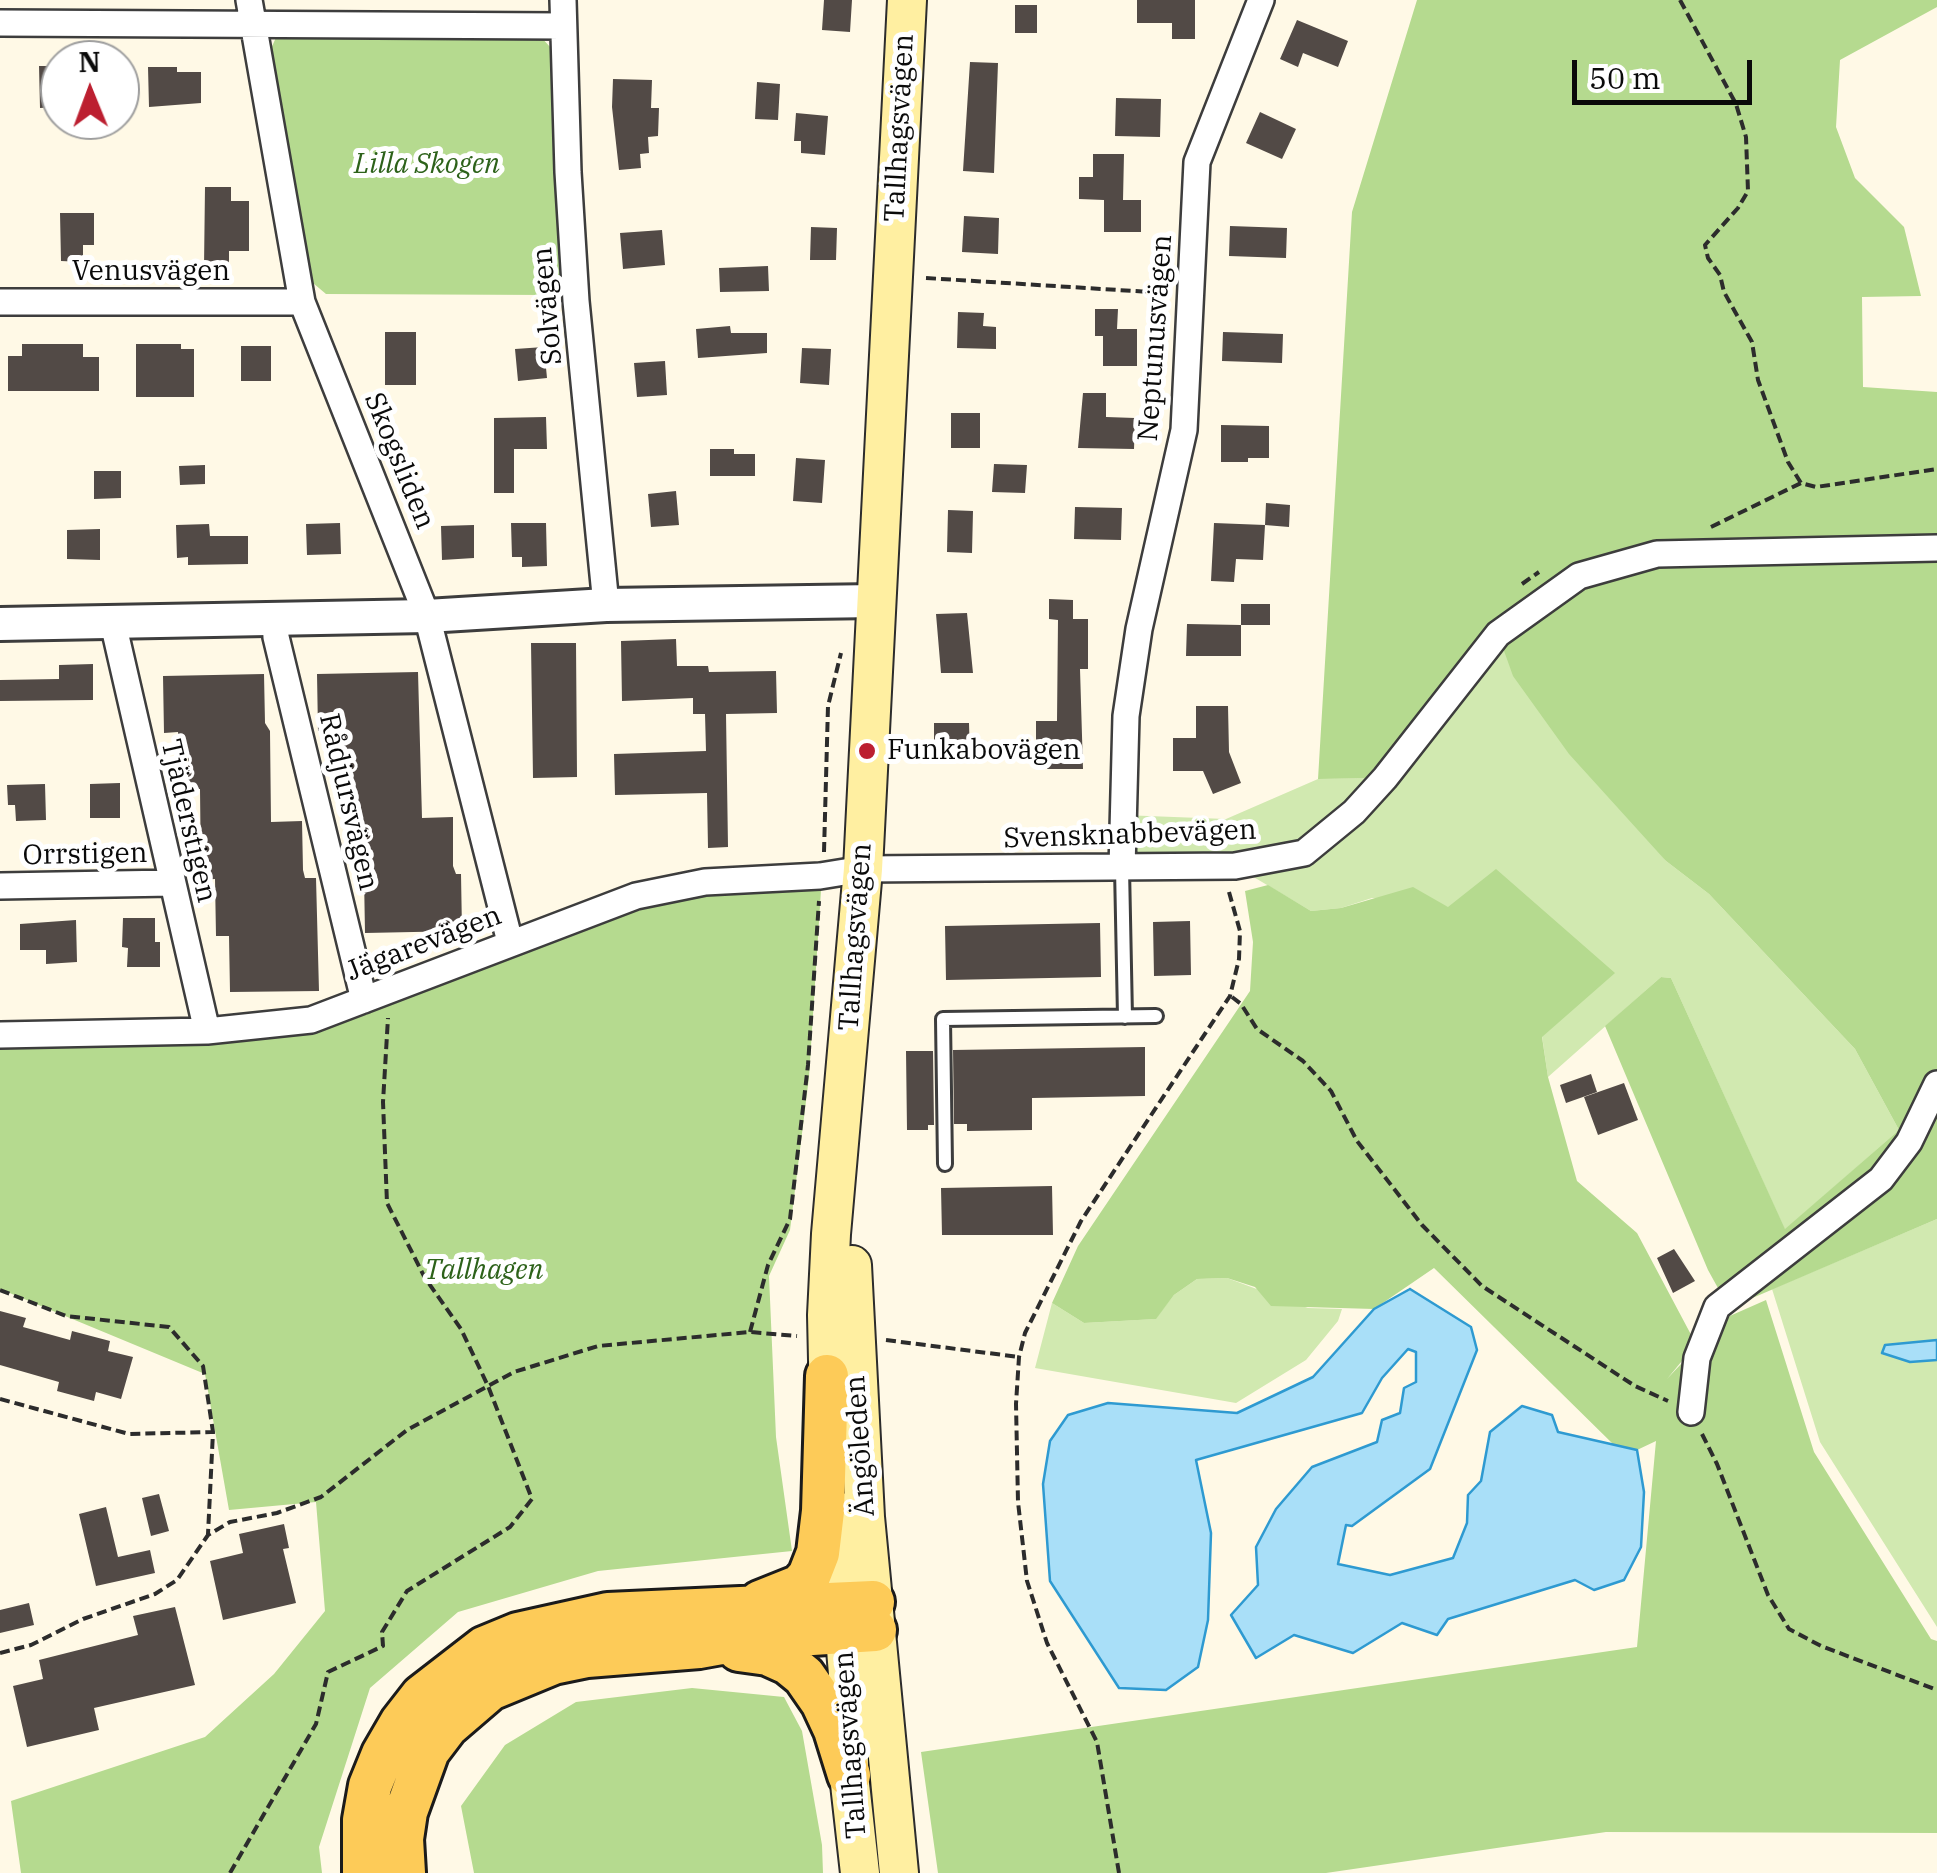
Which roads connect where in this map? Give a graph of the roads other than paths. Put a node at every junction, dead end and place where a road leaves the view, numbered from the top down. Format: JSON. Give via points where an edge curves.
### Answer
{"nodes":[{"id":1,"x":563,"y":0,"type":"edge"},
{"id":2,"x":907,"y":0,"type":"edge"},
{"id":3,"x":1261,"y":0,"type":"edge"},
{"id":4,"x":251,"y":12,"type":"edge"},
{"id":5,"x":0,"y":23,"type":"edge"},
{"id":6,"x":563,"y":26,"type":"junction"},
{"id":7,"x":0,"y":302,"type":"edge"},
{"id":8,"x":302,"y":302,"type":"junction"},
{"id":9,"x":1937,"y":548,"type":"edge"},
{"id":10,"x":876,"y":601,"type":"junction"},
{"id":11,"x":606,"y":605,"type":"junction"},
{"id":12,"x":427,"y":616,"type":"junction"},
{"id":13,"x":275,"y":618,"type":"junction"},
{"id":14,"x":0,"y":624,"type":"edge"},
{"id":15,"x":113,"y":624,"type":"junction"},
{"id":16,"x":1122,"y":868,"type":"junction"},
{"id":17,"x":863,"y":869,"type":"junction"},
{"id":18,"x":172,"y":883,"type":"junction"},
{"id":19,"x":0,"y":886,"type":"edge"},
{"id":20,"x":510,"y":942,"type":"junction"},
{"id":21,"x":364,"y":1000,"type":"junction"},
{"id":22,"x":1156,"y":1016,"type":"dead end"},
{"id":23,"x":851,"y":1017,"type":"junction"},
{"id":24,"x":1125,"y":1017,"type":"junction"},
{"id":25,"x":206,"y":1031,"type":"junction"},
{"id":26,"x":0,"y":1035,"type":"edge"},
{"id":27,"x":1937,"y":1084,"type":"edge"},
{"id":28,"x":945,"y":1164,"type":"dead end"},
{"id":29,"x":827,"y":1376,"type":"junction"},
{"id":30,"x":1691,"y":1412,"type":"road end"},
{"id":31,"x":730,"y":1607,"type":"junction"},
{"id":32,"x":858,"y":1617,"type":"junction"},
{"id":33,"x":698,"y":1646,"type":"junction"},
{"id":34,"x":849,"y":1775,"type":"junction"},
{"id":35,"x":364,"y":1873,"type":"edge"},
{"id":36,"x":404,"y":1873,"type":"edge"},
{"id":37,"x":860,"y":1873,"type":"edge"},
{"id":38,"x":899,"y":1873,"type":"edge"}],
"edges":[{"from":1,"to":6,"type":"street","name":"Solvägen"},
{"from":2,"to":10,"type":"main road","name":"Tallhagsvägen"},
{"from":3,"to":16,"type":"street","name":"Neptunusvägen","via":[[1197,162],[1184,430],[1126,716]]},
{"from":4,"to":5,"type":"street"},
{"from":4,"to":6,"type":"street"},
{"from":4,"to":8,"type":"street","name":"Skogsliden"},
{"from":6,"to":11,"type":"street","name":"Solvägen","via":[[576,301]]},
{"from":7,"to":8,"type":"street","name":"Venusvägen"},
{"from":8,"to":12,"type":"street","name":"Skogsliden"},
{"from":9,"to":16,"type":"street","name":"Svensknabbevägen","via":[[1658,554],[1579,576],[1498,634],[1364,800],[1304,853],[1222,866]]},
{"from":10,"to":11,"type":"street"},
{"from":10,"to":17,"type":"main road","name":"Tallhagsvägen"},
{"from":11,"to":12,"type":"street"},
{"from":12,"to":13,"type":"street"},
{"from":12,"to":20,"type":"street","name":"Skogsliden"},
{"from":13,"to":15,"type":"street"},
{"from":13,"to":21,"type":"street","name":"Rådjursvägen"},
{"from":14,"to":15,"type":"street"},
{"from":15,"to":18,"type":"street","name":"Tjäderstigen"},
{"from":16,"to":17,"type":"street","name":"Svensknabbevägen"},
{"from":16,"to":24,"type":"lane"},
{"from":17,"to":20,"type":"street","name":"Jägarevägen","via":[[706,882],[636,896]]},
{"from":17,"to":23,"type":"main road","name":"Tallhagsvägen"},
{"from":18,"to":19,"type":"street","name":"Orrstigen"},
{"from":18,"to":25,"type":"street","name":"Tjäderstigen"},
{"from":20,"to":21,"type":"street","name":"Jägarevägen"},
{"from":21,"to":25,"type":"street","name":"Jägarevägen","via":[[311,1020]]},
{"from":22,"to":24,"type":"lane"},
{"from":23,"to":29,"type":"main road","name":"Tallhagsvägen","via":[[835,1174]]},
{"from":23,"to":32,"type":"main road","name":"Ängöleden"},
{"from":24,"to":28,"type":"lane","via":[[943,1019]]},
{"from":25,"to":26,"type":"street","name":"Jägarevägen"},
{"from":27,"to":30,"type":"street","via":[[1909,1142],[1881,1179],[1717,1308],[1697,1358]]},
{"from":29,"to":31,"type":"main road","via":[[823,1512],[814,1566],[788,1593]]},
{"from":29,"to":32,"type":"main road","name":"Tallhagsvägen"},
{"from":31,"to":32,"type":"main road"},
{"from":31,"to":35,"type":"main road","via":[[560,1623],[484,1648],[450,1671],[400,1723],[383,1754],[364,1820]]},
{"from":32,"to":33,"type":"main road"},
{"from":32,"to":34,"type":"main road","name":"Tallhagsvägen"},
{"from":32,"to":38,"type":"main road","name":"Ängöleden"},
{"from":33,"to":34,"type":"main road","via":[[768,1654],[796,1670],[822,1702]]},
{"from":33,"to":36,"type":"main road","via":[[553,1664],[469,1704],[419,1771],[402,1839]]},
{"from":34,"to":37,"type":"main road","name":"Tallhagsvägen"}]}
